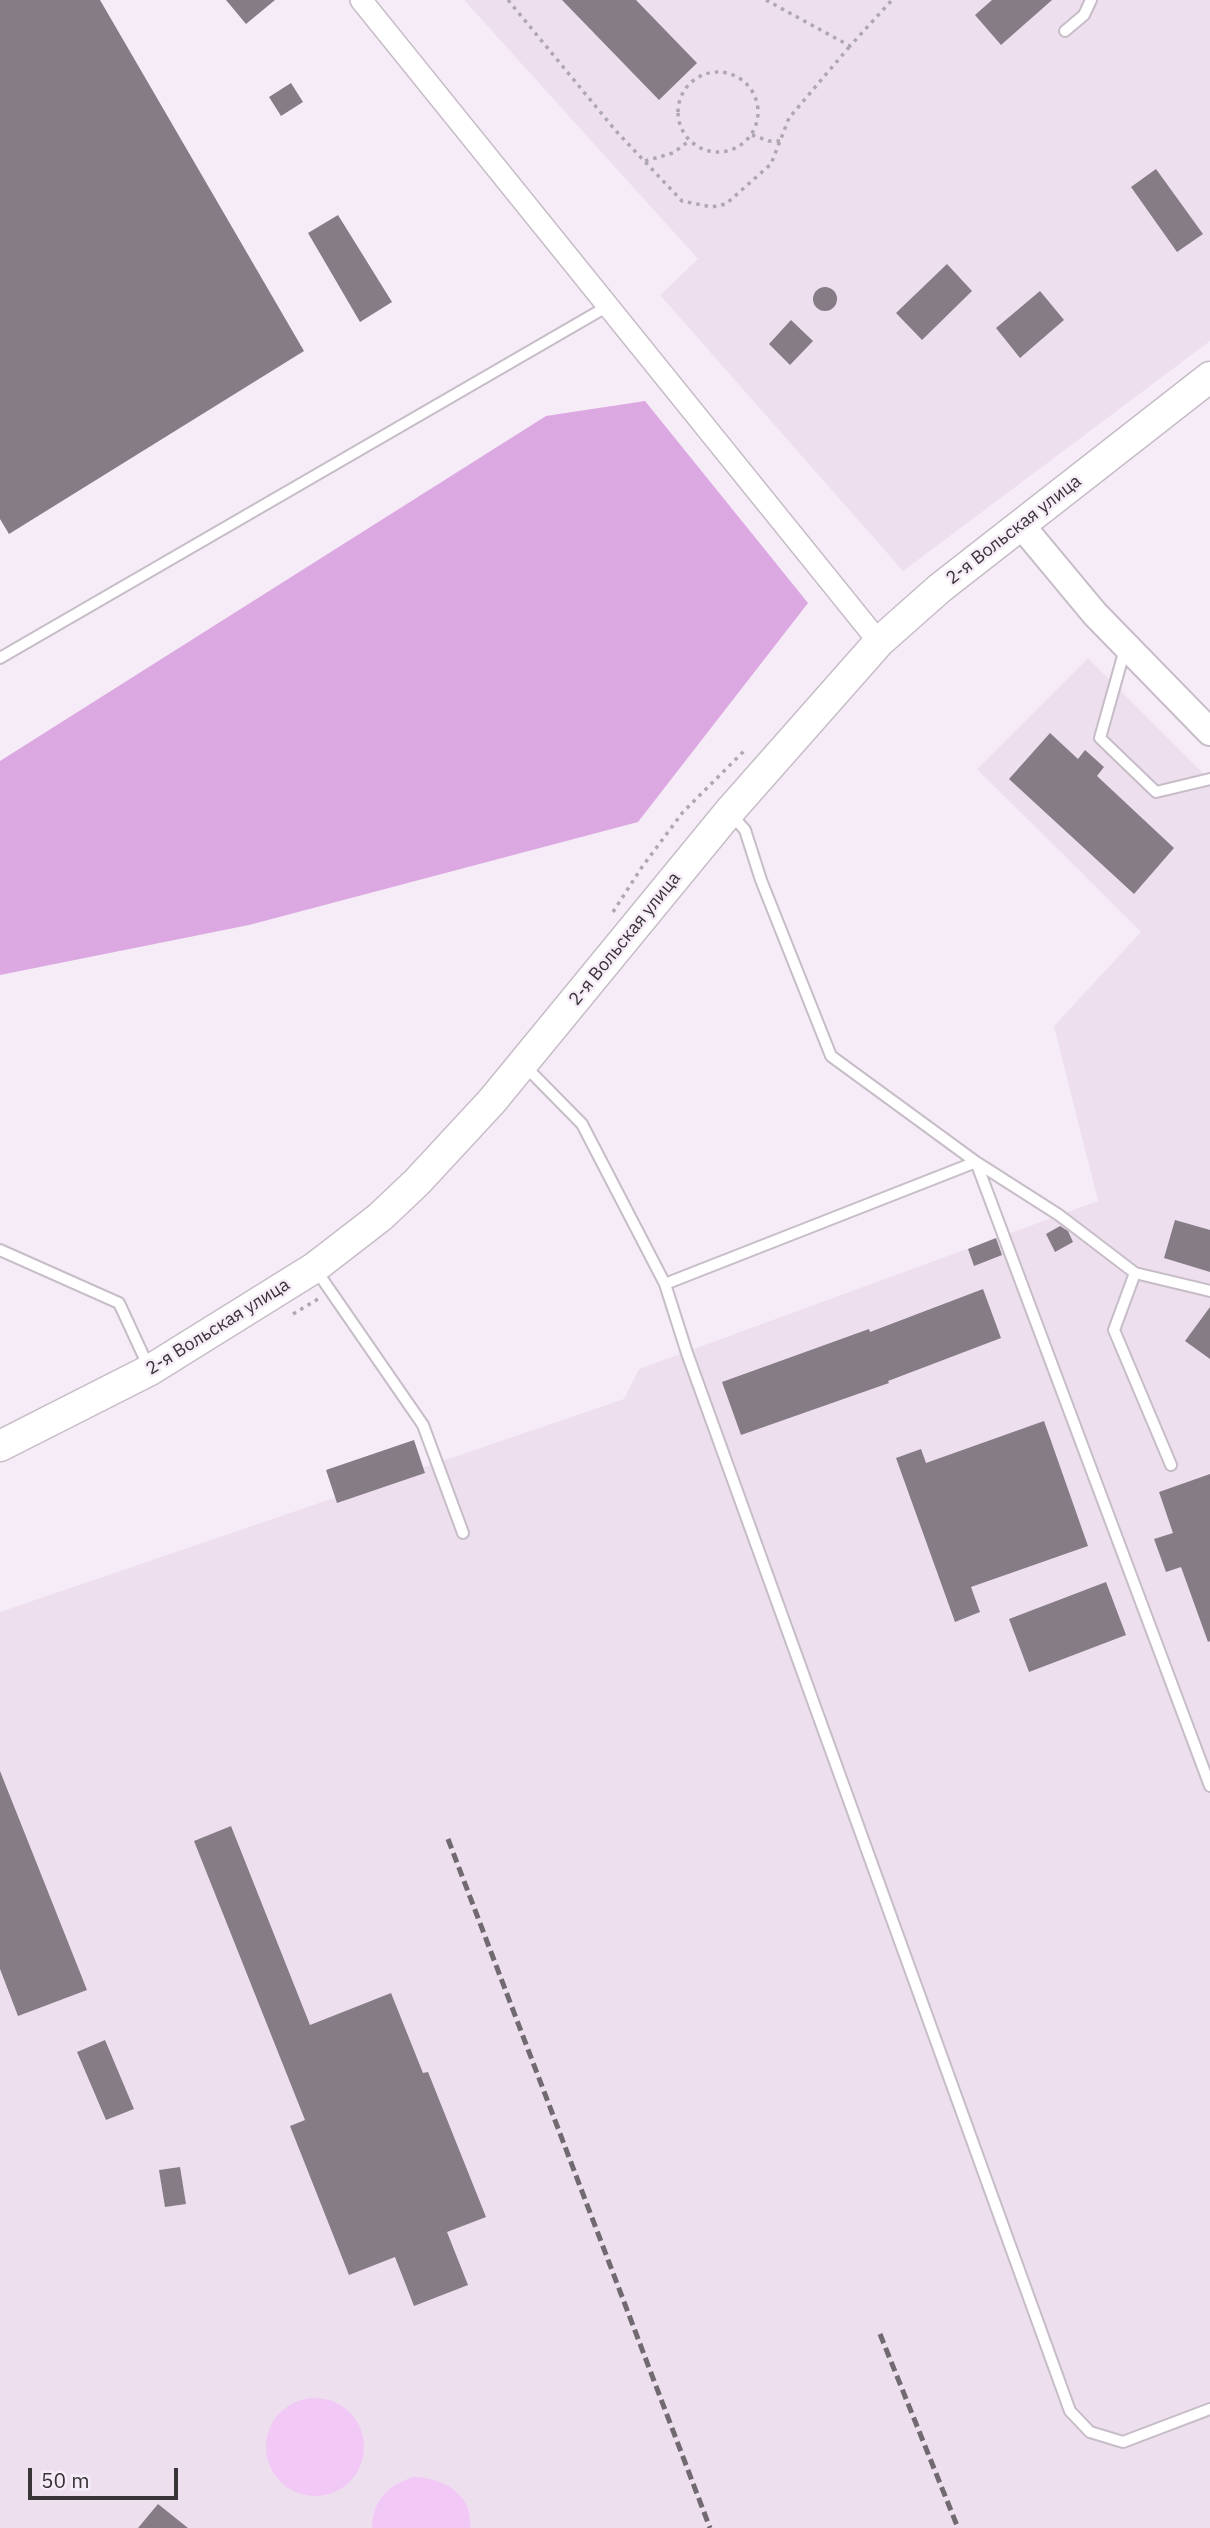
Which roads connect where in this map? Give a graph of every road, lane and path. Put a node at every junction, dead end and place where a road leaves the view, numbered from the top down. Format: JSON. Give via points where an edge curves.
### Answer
{"nodes":[{"id":1,"x":361,"y":0,"type":"edge"},
{"id":2,"x":508,"y":0,"type":"edge"},
{"id":3,"x":766,"y":0,"type":"edge"},
{"id":4,"x":892,"y":0,"type":"edge"},
{"id":5,"x":1091,"y":0,"type":"edge"},
{"id":6,"x":1065,"y":31,"type":"dead end"},
{"id":7,"x":850,"y":46,"type":"junction"},
{"id":8,"x":752,"y":135,"type":"junction"},
{"id":9,"x":690,"y":141,"type":"junction"},
{"id":10,"x":782,"y":141,"type":"junction"},
{"id":11,"x":645,"y":161,"type":"junction"},
{"id":12,"x":608,"y":306,"type":"junction"},
{"id":13,"x":1210,"y":377,"type":"edge"},
{"id":14,"x":1020,"y":525,"type":"junction"},
{"id":15,"x":879,"y":642,"type":"junction"},
{"id":16,"x":1125,"y":646,"type":"junction"},
{"id":17,"x":0,"y":658,"type":"edge"},
{"id":18,"x":1210,"y":732,"type":"edge"},
{"id":19,"x":744,"y":751,"type":"dead end"},
{"id":20,"x":1210,"y":779,"type":"edge"},
{"id":21,"x":729,"y":811,"type":"junction"},
{"id":22,"x":613,"y":912,"type":"dead end"},
{"id":23,"x":523,"y":1064,"type":"junction"},
{"id":24,"x":976,"y":1162,"type":"junction"},
{"id":25,"x":0,"y":1250,"type":"edge"},
{"id":26,"x":314,"y":1268,"type":"junction"},
{"id":27,"x":1135,"y":1273,"type":"junction"},
{"id":28,"x":665,"y":1284,"type":"junction"},
{"id":29,"x":1210,"y":1292,"type":"edge"},
{"id":30,"x":150,"y":1370,"type":"junction"},
{"id":31,"x":0,"y":1446,"type":"edge"},
{"id":32,"x":1171,"y":1465,"type":"dead end"},
{"id":33,"x":463,"y":1533,"type":"dead end"},
{"id":34,"x":1210,"y":1786,"type":"edge"},
{"id":35,"x":1210,"y":2409,"type":"edge"}],
"edges":[{"from":1,"to":12,"type":"street"},
{"from":2,"to":11,"type":"path"},
{"from":3,"to":7,"type":"path"},
{"from":4,"to":7,"type":"path"},
{"from":5,"to":6,"type":"lane","via":[[1084,15]]},
{"from":7,"to":10,"type":"path","via":[[789,118]]},
{"from":8,"to":9,"type":"path","via":[[742,145],[722,152],[701,149]]},
{"from":8,"to":9,"type":"path","via":[[759,119],[758,102],[750,86],[737,75],[720,71],[690,82],[681,95],[681,127]]},
{"from":8,"to":10,"type":"path"},
{"from":9,"to":11,"type":"path","via":[[673,153]]},
{"from":10,"to":11,"type":"path","via":[[771,164],[726,204],[712,207],[682,201]]},
{"from":12,"to":15,"type":"street"},
{"from":12,"to":17,"type":"lane"},
{"from":13,"to":14,"type":"main road","name":"2-я Вольская улица"},
{"from":14,"to":15,"type":"main road","name":"2-я Вольская улица"},
{"from":14,"to":16,"type":"street"},
{"from":15,"to":21,"type":"main road","name":"2-я Вольская улица"},
{"from":16,"to":18,"type":"street"},
{"from":16,"to":20,"type":"lane","via":[[1100,738],[1156,792]]},
{"from":19,"to":22,"type":"path","via":[[683,812]]},
{"from":21,"to":23,"type":"main road","name":"2-я Вольская улица"},
{"from":21,"to":24,"type":"lane","via":[[745,830],[831,1056]]},
{"from":23,"to":26,"type":"main road","name":"2-я Вольская улица","via":[[417,1182]]},
{"from":23,"to":28,"type":"lane","via":[[582,1124]]},
{"from":24,"to":27,"type":"lane","via":[[1059,1215]]},
{"from":24,"to":28,"type":"lane"},
{"from":24,"to":34,"type":"lane"},
{"from":25,"to":30,"type":"lane","via":[[119,1303]]},
{"from":26,"to":30,"type":"main road","name":"2-я Вольская улица"},
{"from":26,"to":33,"type":"lane","via":[[423,1425]]},
{"from":27,"to":29,"type":"lane"},
{"from":27,"to":32,"type":"lane","via":[[1114,1331]]},
{"from":28,"to":35,"type":"lane","via":[[1070,2411],[1090,2432],[1123,2442]]},
{"from":30,"to":31,"type":"main road","name":"2-я Вольская улица"}]}
